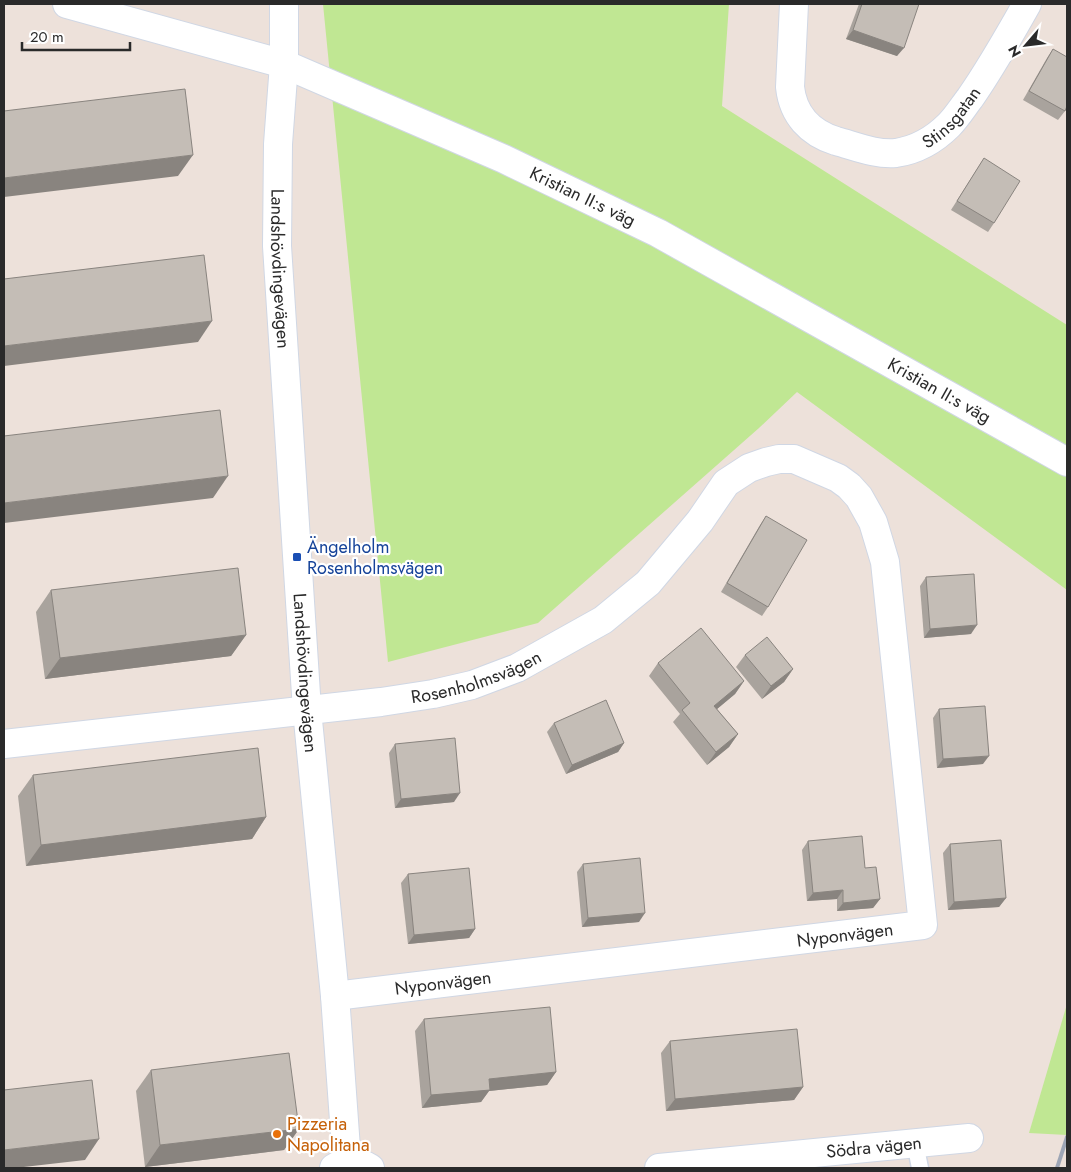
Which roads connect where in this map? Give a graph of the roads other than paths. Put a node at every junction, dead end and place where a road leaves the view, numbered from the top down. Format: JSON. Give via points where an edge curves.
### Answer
{"nodes":[{"id":1,"x":67,"y":4,"type":"edge"},
{"id":2,"x":284,"y":4,"type":"edge"},
{"id":3,"x":794,"y":4,"type":"edge"},
{"id":4,"x":1028,"y":4,"type":"edge"},
{"id":5,"x":284,"y":64,"type":"junction"},
{"id":6,"x":1067,"y":462,"type":"edge"},
{"id":7,"x":859,"y":497,"type":"joint"},
{"id":8,"x":307,"y":710,"type":"junction"},
{"id":9,"x":4,"y":744,"type":"edge"},
{"id":10,"x":334,"y":996,"type":"junction"},
{"id":11,"x":969,"y":1138,"type":"dead end"},
{"id":12,"x":918,"y":1156,"type":"edge"},
{"id":13,"x":350,"y":1166,"type":"edge"},
{"id":14,"x":659,"y":1168,"type":"edge"}],
"edges":[{"from":1,"to":5,"type":"street","name":"Kristian II:s väg"},
{"from":2,"to":5,"type":"street","name":"Landshövdingevägen"},
{"from":3,"to":4,"type":"street","name":"Stinsgatan","via":[[790,93],[808,128],[826,138],[894,153],[920,146],[953,120],[988,73]]},
{"from":5,"to":6,"type":"street","name":"Kristian II:s väg","via":[[504,158],[658,233]]},
{"from":5,"to":8,"type":"street","name":"Landshövdingevägen","via":[[278,144],[277,246]]},
{"from":7,"to":8,"type":"street","name":"Rosenholmsvägen","via":[[838,478],[794,458],[749,468],[726,483],[700,521],[648,583],[603,620],[557,647],[517,668],[472,685],[434,694]]},
{"from":7,"to":10,"type":"street","name":"Nyponvägen","via":[[872,522],[885,562],[923,925]]},
{"from":8,"to":9,"type":"street","name":"Rosenholmsvägen"},
{"from":8,"to":10,"type":"street","name":"Landshövdingevägen"},
{"from":10,"to":13,"type":"street","name":"Landshövdingevägen"},
{"from":11,"to":12,"type":"street","name":"Södra vägen"},
{"from":12,"to":14,"type":"street","name":"Södra vägen"}]}
